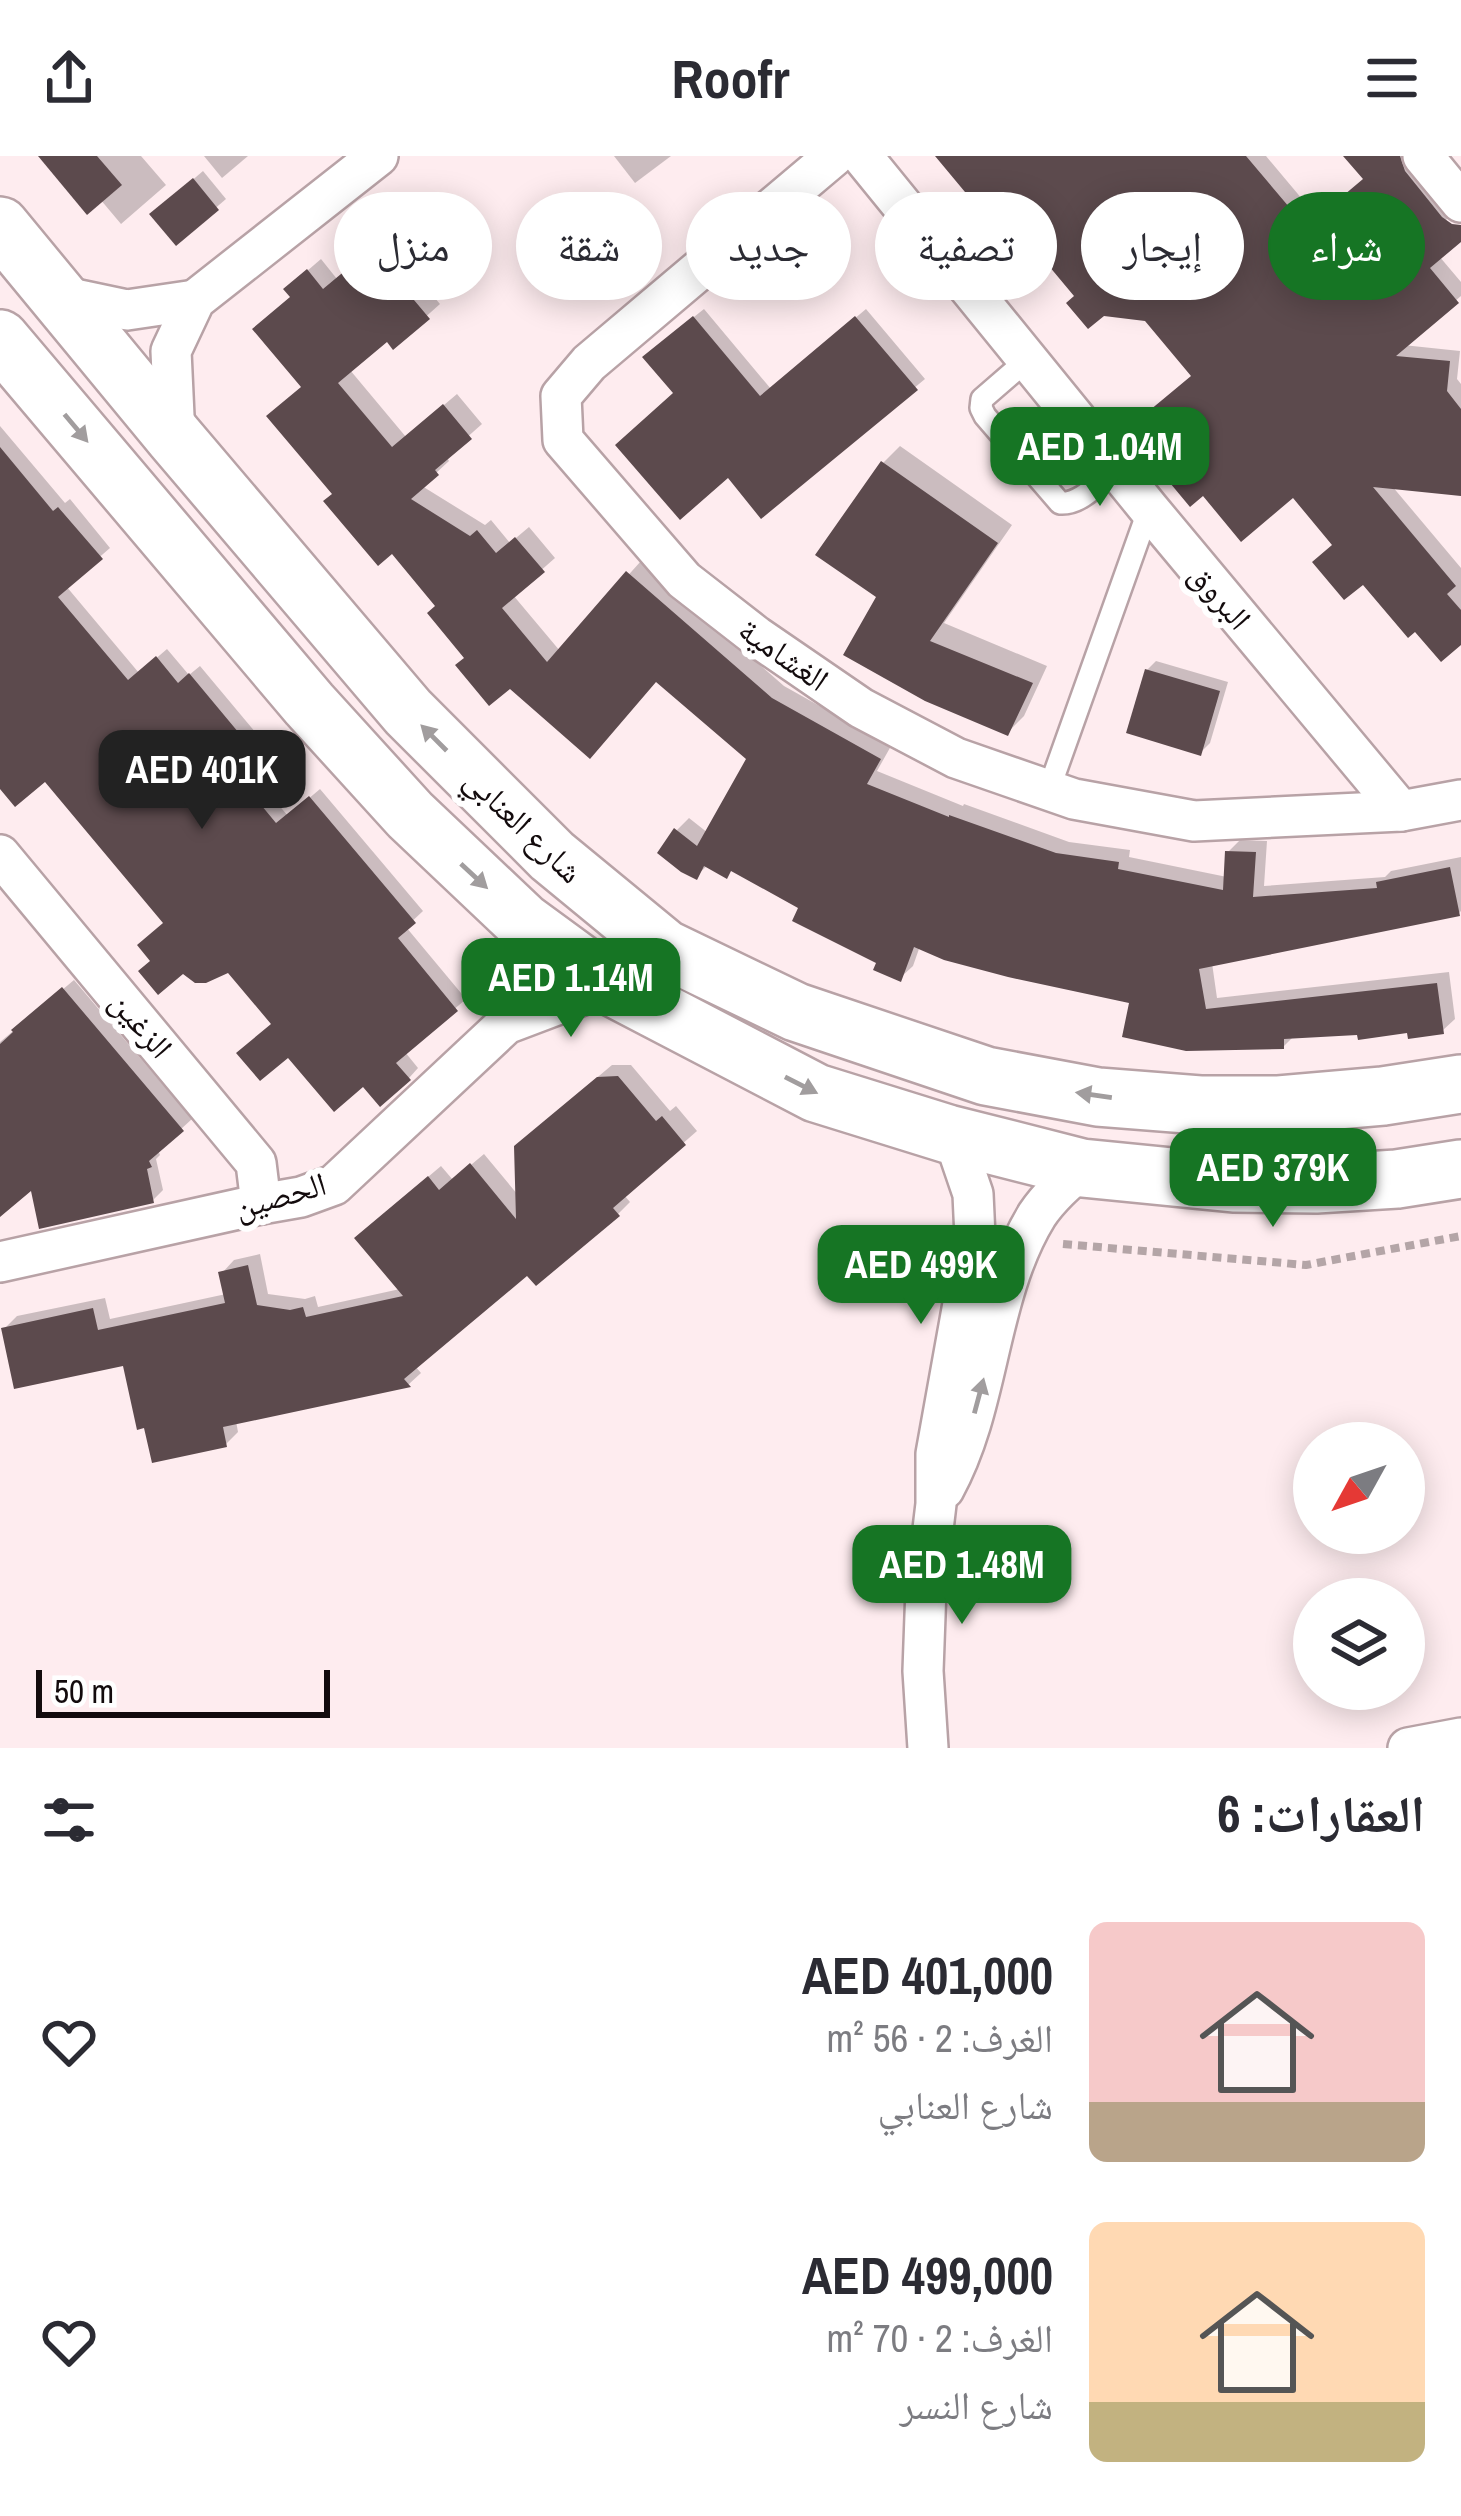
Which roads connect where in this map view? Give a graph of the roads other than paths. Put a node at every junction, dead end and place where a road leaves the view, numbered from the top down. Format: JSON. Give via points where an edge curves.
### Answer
{"nodes":[{"id":1,"x":378,"y":156,"type":"edge"},
{"id":2,"x":834,"y":156,"type":"edge"},
{"id":3,"x":862,"y":156,"type":"edge"},
{"id":4,"x":1424,"y":156,"type":"edge"},
{"id":5,"x":1461,"y":202,"type":"edge"},
{"id":6,"x":0,"y":226,"type":"edge"},
{"id":7,"x":56,"y":295,"type":"junction"},
{"id":8,"x":196,"y":300,"type":"junction"},
{"id":9,"x":0,"y":339,"type":"edge"},
{"id":10,"x":1027,"y":360,"type":"junction"},
{"id":11,"x":175,"y":438,"type":"junction"},
{"id":12,"x":1116,"y":469,"type":"junction"},
{"id":13,"x":1149,"y":509,"type":"junction"},
{"id":14,"x":1048,"y":792,"type":"junction"},
{"id":15,"x":1461,"y":800,"type":"edge"},
{"id":16,"x":1401,"y":811,"type":"junction"},
{"id":17,"x":0,"y":855,"type":"edge"},
{"id":18,"x":523,"y":922,"type":"junction"},
{"id":19,"x":609,"y":985,"type":"junction"},
{"id":20,"x":506,"y":1024,"type":"junction"},
{"id":21,"x":1461,"y":1084,"type":"edge"},
{"id":22,"x":948,"y":1134,"type":"junction"},
{"id":23,"x":1082,"y":1168,"type":"junction"},
{"id":24,"x":1461,"y":1169,"type":"edge"},
{"id":25,"x":261,"y":1204,"type":"junction"},
{"id":26,"x":0,"y":1262,"type":"edge"},
{"id":27,"x":936,"y":1504,"type":"junction"},
{"id":28,"x":1461,"y":1738,"type":"edge"},
{"id":29,"x":928,"y":1748,"type":"edge"},
{"id":30,"x":1408,"y":1748,"type":"edge"}],
"edges":[{"from":1,"to":8,"type":"street"},
{"from":2,"to":14,"type":"street","name":"الغشامية","via":[[589,363],[561,396],[563,440],[684,580],[756,636],[899,728]]},
{"from":3,"to":10,"type":"street","name":"البروق"},
{"from":4,"to":5,"type":"street"},
{"from":6,"to":7,"type":"street","name":"شارع العنابي"},
{"from":7,"to":8,"type":"street","via":[[127,310]]},
{"from":7,"to":11,"type":"street","name":"شارع العنابي"},
{"from":8,"to":11,"type":"street","via":[[171,351]]},
{"from":9,"to":18,"type":"street","name":"شارع العنابي","one_way":true,"via":[[309,704]]},
{"from":10,"to":12,"type":"street","name":"البروق"},
{"from":10,"to":12,"type":"lane","via":[[982,400],[985,416],[1060,503],[1078,500]]},
{"from":21,"to":11,"type":"street","name":"شارع العنابي","one_way":true,"via":[[1280,1105],[1098,1096],[986,1076],[796,1012],[665,949],[552,856],[409,712]]},
{"from":12,"to":13,"type":"street","name":"البروق"},
{"from":13,"to":14,"type":"lane"},
{"from":13,"to":16,"type":"street","name":"البروق"},
{"from":14,"to":16,"type":"street","name":"الغشامية","via":[[1194,821]]},
{"from":15,"to":16,"type":"street","name":"الغشامية"},
{"from":17,"to":25,"type":"street","name":"الزغين","via":[[256,1163]]},
{"from":18,"to":19,"type":"street","name":"شارع العنابي"},
{"from":18,"to":20,"type":"street","via":[[523,971]]},
{"from":19,"to":20,"type":"street","name":"الحصين"},
{"from":19,"to":22,"type":"street","name":"شارع العنابي","one_way":true,"via":[[816,1093]]},
{"from":20,"to":25,"type":"street","name":"الحصين","via":[[334,1185]]},
{"from":22,"to":23,"type":"street","name":"شارع العنابي"},
{"from":22,"to":27,"type":"street","via":[[973,1194],[975,1237],[939,1430]]},
{"from":23,"to":24,"type":"street","name":"شارع العنابي","via":[[1316,1184]]},
{"from":27,"to":23,"type":"street","one_way":true,"via":[[968,1436],[1010,1273],[1038,1215]]},
{"from":25,"to":26,"type":"street","name":"الحصين"},
{"from":27,"to":29,"type":"street","via":[[923,1671]]},
{"from":28,"to":30,"type":"street"}]}
